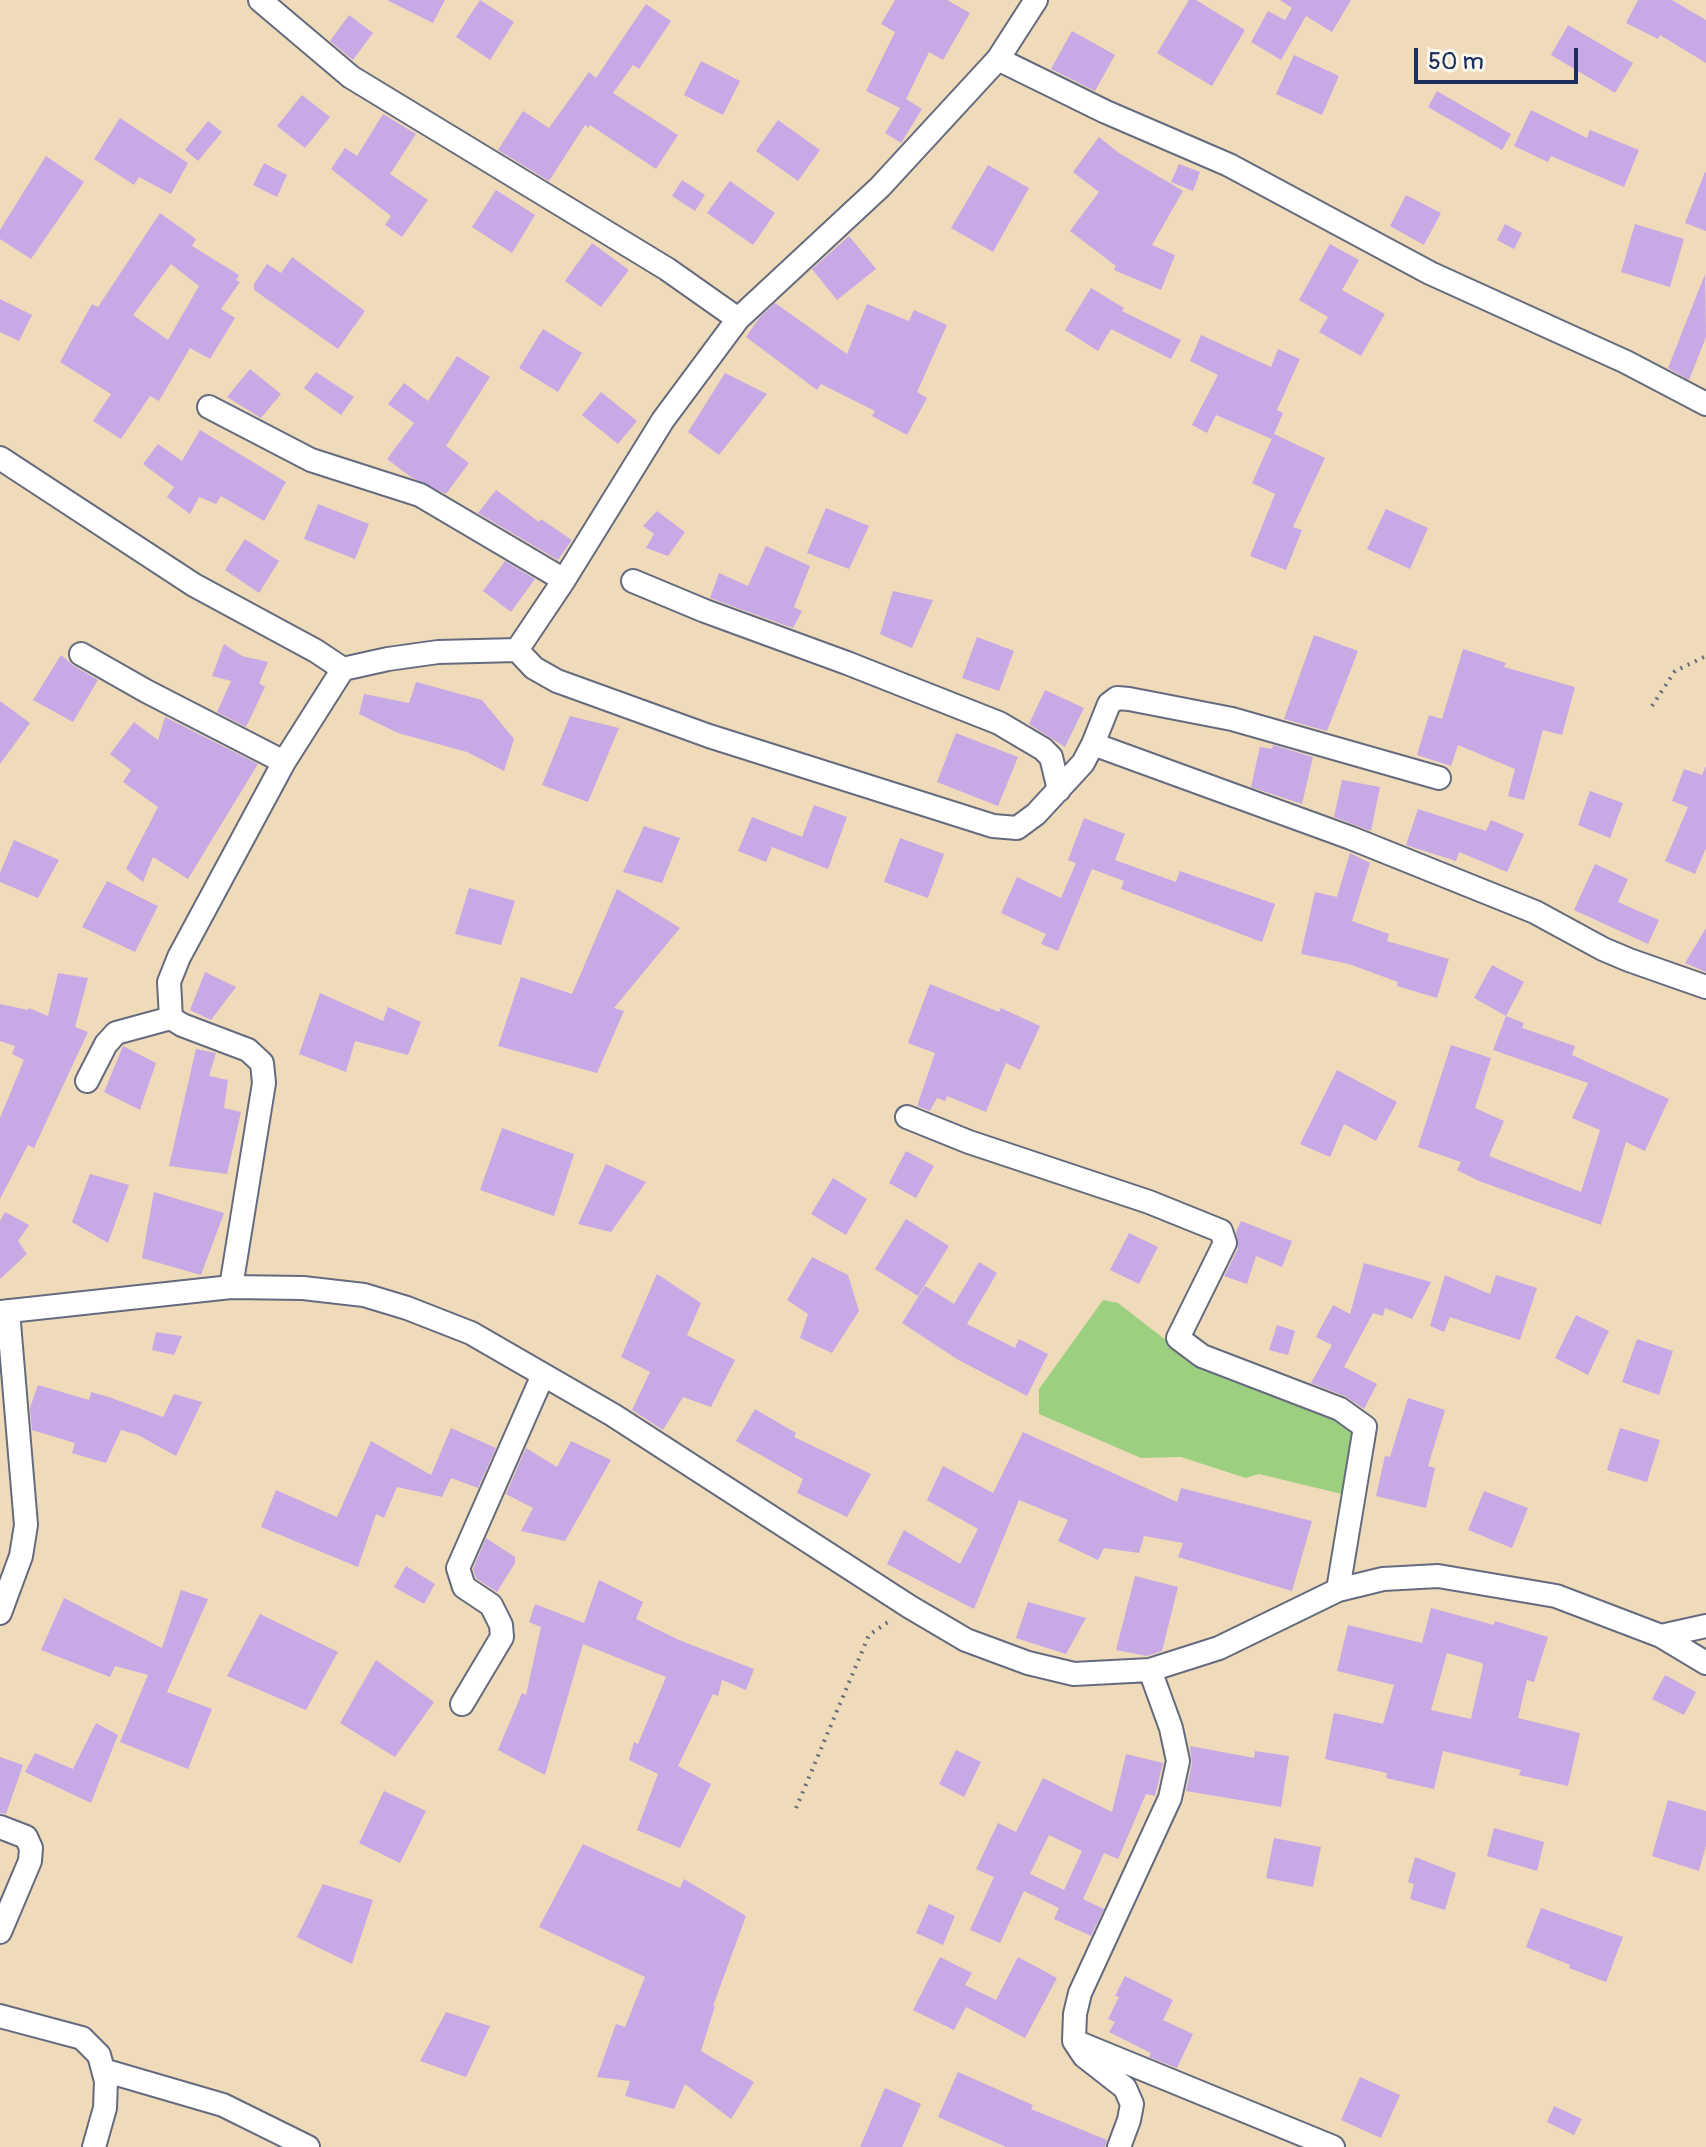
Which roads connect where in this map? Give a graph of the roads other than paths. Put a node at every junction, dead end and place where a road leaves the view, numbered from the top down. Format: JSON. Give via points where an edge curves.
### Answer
{"nodes":[{"id":1,"x":260,"y":0,"type":"edge"},
{"id":2,"x":1036,"y":0,"type":"edge"},
{"id":3,"x":998,"y":59,"type":"junction"},
{"id":4,"x":738,"y":319,"type":"junction"},
{"id":5,"x":1706,"y":404,"type":"edge"},
{"id":6,"x":209,"y":407,"type":"dead end"},
{"id":7,"x":0,"y":458,"type":"edge"},
{"id":8,"x":564,"y":580,"type":"junction"},
{"id":9,"x":633,"y":581,"type":"dead end"},
{"id":10,"x":517,"y":650,"type":"junction"},
{"id":11,"x":81,"y":654,"type":"dead end"},
{"id":12,"x":343,"y":669,"type":"junction"},
{"id":13,"x":1093,"y":744,"type":"junction"},
{"id":14,"x":284,"y":762,"type":"junction"},
{"id":15,"x":1439,"y":778,"type":"dead end"},
{"id":16,"x":1059,"y":790,"type":"junction"},
{"id":17,"x":1706,"y":987,"type":"edge"},
{"id":18,"x":171,"y":1018,"type":"junction"},
{"id":19,"x":87,"y":1081,"type":"dead end"},
{"id":20,"x":907,"y":1117,"type":"dead end"},
{"id":21,"x":231,"y":1287,"type":"junction"},
{"id":22,"x":4,"y":1312,"type":"edge"},
{"id":23,"x":543,"y":1375,"type":"junction"},
{"id":24,"x":1338,"y":1590,"type":"junction"},
{"id":25,"x":0,"y":1613,"type":"edge"},
{"id":26,"x":1706,"y":1626,"type":"edge"},
{"id":27,"x":1661,"y":1636,"type":"junction"},
{"id":28,"x":1706,"y":1663,"type":"edge"},
{"id":29,"x":1150,"y":1670,"type":"junction"},
{"id":30,"x":462,"y":1704,"type":"dead end"},
{"id":31,"x":0,"y":1827,"type":"edge"},
{"id":32,"x":0,"y":1932,"type":"edge"},
{"id":33,"x":0,"y":2016,"type":"edge"},
{"id":34,"x":1074,"y":2041,"type":"junction"},
{"id":35,"x":103,"y":2070,"type":"junction"},
{"id":36,"x":94,"y":2147,"type":"edge"},
{"id":37,"x":308,"y":2147,"type":"edge"},
{"id":38,"x":1119,"y":2147,"type":"edge"},
{"id":39,"x":1333,"y":2147,"type":"edge"}],
"edges":[{"from":1,"to":4,"type":"street","via":[[351,77],[667,269]]},
{"from":2,"to":3,"type":"street"},
{"from":3,"to":4,"type":"street","via":[[880,187]]},
{"from":3,"to":5,"type":"street","via":[[1229,165],[1430,273]]},
{"from":4,"to":8,"type":"street","via":[[663,420]]},
{"from":6,"to":8,"type":"street","via":[[311,460],[420,495]]},
{"from":7,"to":12,"type":"street","via":[[194,585]]},
{"from":8,"to":10,"type":"street"},
{"from":9,"to":16,"type":"street","via":[[999,723],[1051,757]]},
{"from":10,"to":12,"type":"street","via":[[438,652]]},
{"from":10,"to":16,"type":"street","via":[[557,681],[709,736],[993,826],[1017,828]]},
{"from":11,"to":14,"type":"street"},
{"from":12,"to":14,"type":"street"},
{"from":13,"to":15,"type":"street","via":[[1109,704],[1129,699],[1245,722]]},
{"from":13,"to":16,"type":"street"},
{"from":13,"to":17,"type":"street","via":[[1351,838],[1535,912],[1629,960]]},
{"from":14,"to":18,"type":"street","via":[[179,957],[169,982]]},
{"from":18,"to":19,"type":"street","via":[[116,1033]]},
{"from":18,"to":21,"type":"street","via":[[248,1050],[262,1063],[264,1083]]},
{"from":20,"to":24,"type":"street","via":[[1221,1231],[1225,1243],[1178,1338],[1202,1356],[1340,1409],[1365,1427]]},
{"from":21,"to":22,"type":"street"},
{"from":21,"to":23,"type":"street","via":[[364,1295],[471,1333]]},
{"from":22,"to":25,"type":"street","via":[[26,1525]]},
{"from":23,"to":29,"type":"street","via":[[966,1640],[1074,1674]]},
{"from":23,"to":30,"type":"street","via":[[458,1568],[464,1587],[491,1605],[502,1637]]},
{"from":24,"to":27,"type":"street","via":[[1383,1579],[1438,1576],[1556,1596]]},
{"from":24,"to":29,"type":"street","via":[[1219,1648]]},
{"from":26,"to":27,"type":"street"},
{"from":27,"to":28,"type":"street"},
{"from":29,"to":34,"type":"street","via":[[1178,1761],[1170,1798],[1080,1993]]},
{"from":31,"to":32,"type":"street","via":[[26,1837],[31,1848]]},
{"from":33,"to":35,"type":"street","via":[[82,2038],[99,2055]]},
{"from":34,"to":38,"type":"street","via":[[1084,2056],[1125,2088],[1132,2104]]},
{"from":34,"to":39,"type":"street"},
{"from":35,"to":36,"type":"street","via":[[105,2108]]},
{"from":35,"to":37,"type":"street","via":[[223,2105]]}]}
